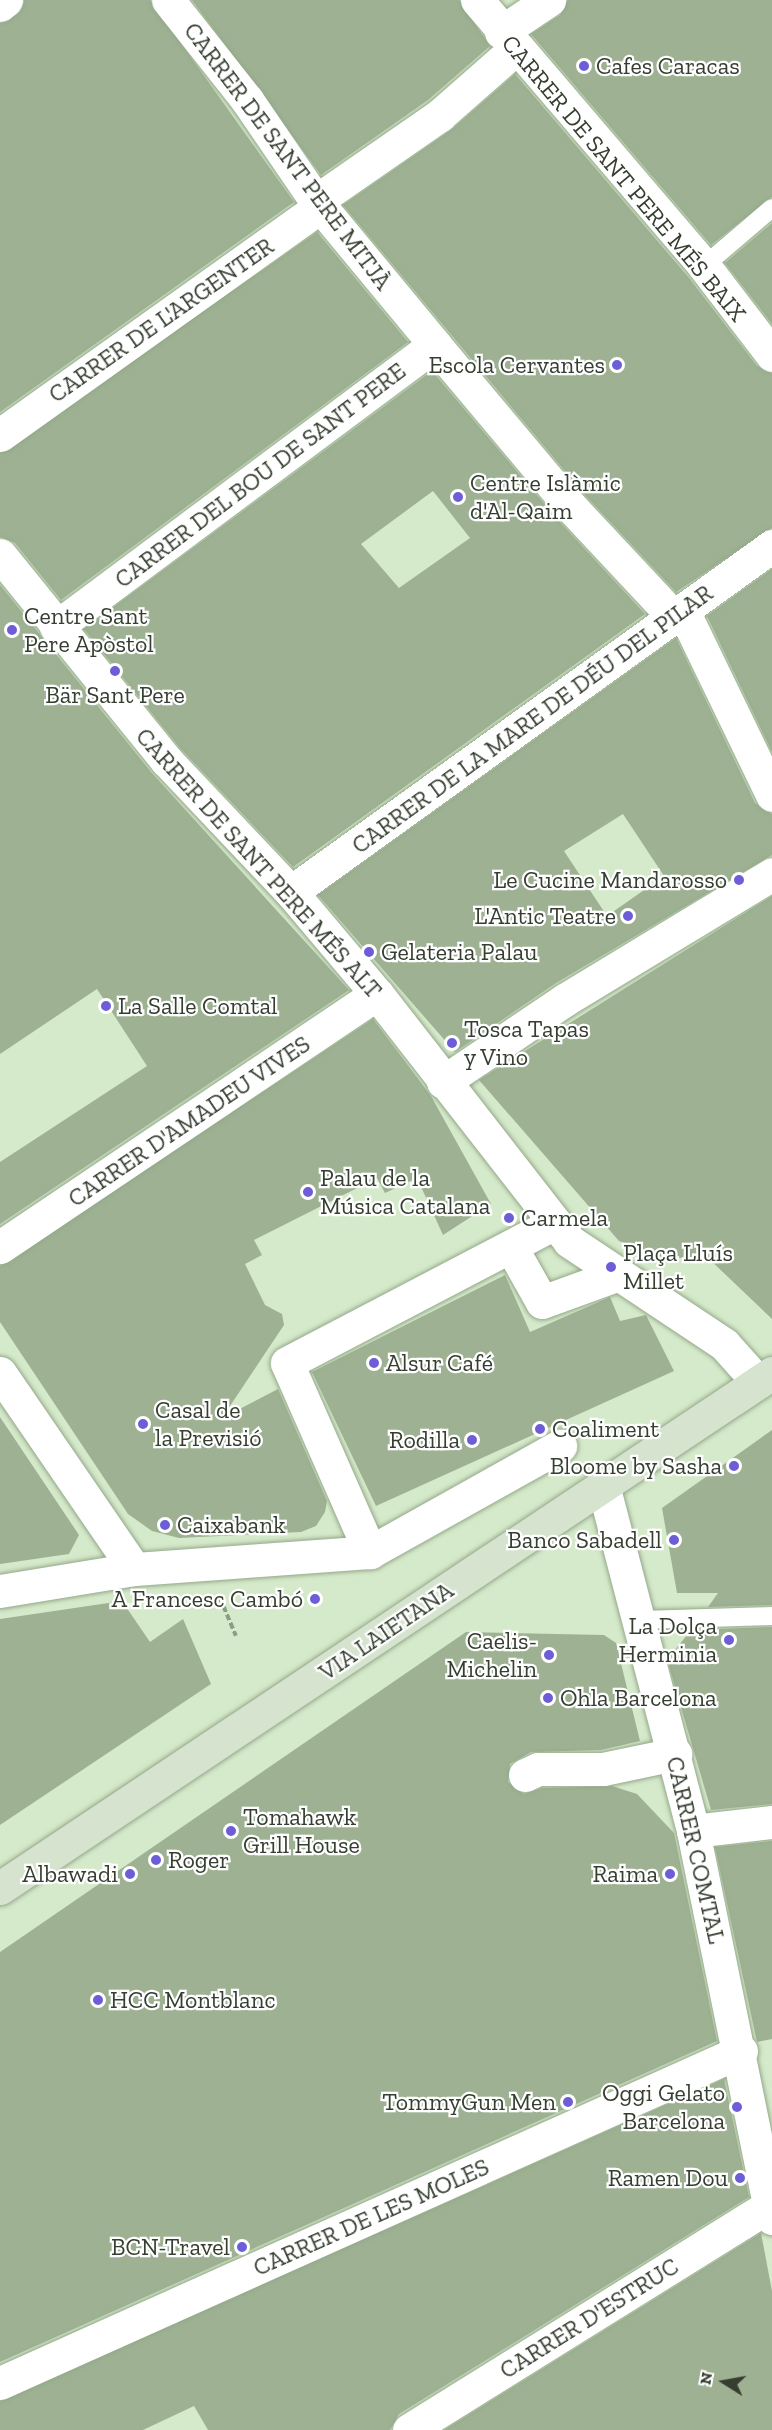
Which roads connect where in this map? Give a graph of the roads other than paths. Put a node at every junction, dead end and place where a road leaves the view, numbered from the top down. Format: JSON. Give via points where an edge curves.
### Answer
{"nodes":[{"id":1,"x":6,"y":0,"type":"edge"},
{"id":2,"x":168,"y":0,"type":"edge"},
{"id":3,"x":477,"y":0,"type":"edge"},
{"id":4,"x":549,"y":0,"type":"edge"},
{"id":5,"x":0,"y":4,"type":"edge"},
{"id":6,"x":507,"y":41,"type":"junction"},
{"id":7,"x":316,"y":201,"type":"junction"},
{"id":8,"x":772,"y":208,"type":"edge"},
{"id":9,"x":704,"y":266,"type":"junction"},
{"id":10,"x":435,"y":345,"type":"junction"},
{"id":11,"x":772,"y":355,"type":"edge"},
{"id":12,"x":0,"y":435,"type":"edge"},
{"id":13,"x":772,"y":546,"type":"edge"},
{"id":14,"x":0,"y":555,"type":"edge"},
{"id":15,"x":674,"y":617,"type":"junction"},
{"id":16,"x":56,"y":627,"type":"junction"},
{"id":17,"x":772,"y":795,"type":"edge"},
{"id":18,"x":772,"y":874,"type":"edge"},
{"id":19,"x":291,"y":892,"type":"junction"},
{"id":20,"x":377,"y":994,"type":"junction"},
{"id":21,"x":443,"y":1082,"type":"junction"},
{"id":22,"x":555,"y":1223,"type":"junction"},
{"id":23,"x":0,"y":1247,"type":"edge"},
{"id":24,"x":511,"y":1247,"type":"junction"},
{"id":25,"x":619,"y":1274,"type":"junction"},
{"id":26,"x":0,"y":1373,"type":"edge"},
{"id":27,"x":765,"y":1378,"type":"edge"},
{"id":28,"x":560,"y":1446,"type":"dead end"},
{"id":29,"x":603,"y":1485,"type":"junction"},
{"id":30,"x":370,"y":1552,"type":"junction"},
{"id":31,"x":134,"y":1569,"type":"junction"},
{"id":32,"x":0,"y":1591,"type":"edge"},
{"id":33,"x":772,"y":1616,"type":"edge"},
{"id":34,"x":641,"y":1620,"type":"junction"},
{"id":35,"x":675,"y":1754,"type":"junction"},
{"id":36,"x":525,"y":1775,"type":"dead end"},
{"id":37,"x":772,"y":1822,"type":"edge"},
{"id":38,"x":693,"y":1831,"type":"junction"},
{"id":39,"x":0,"y":1887,"type":"edge"},
{"id":40,"x":741,"y":2051,"type":"junction"},
{"id":41,"x":770,"y":2195,"type":"edge"},
{"id":42,"x":0,"y":2383,"type":"edge"},
{"id":43,"x":409,"y":2430,"type":"edge"}],
"edges":[{"from":1,"to":5,"type":"street"},
{"from":2,"to":7,"type":"street","name":"CARRER DE SANT PERE MITJÀ","via":[[247,100]]},
{"from":3,"to":6,"type":"street","name":"CARRER DE SANT PERE MÉS BAIX"},
{"from":4,"to":6,"type":"street","name":"CARRER DE L'ARGENTER"},
{"from":6,"to":7,"type":"street","name":"CARRER DE L'ARGENTER","via":[[440,115]]},
{"from":6,"to":9,"type":"street","name":"CARRER DE SANT PERE MÉS BAIX"},
{"from":7,"to":10,"type":"street","name":"CARRER DE SANT PERE MITJÀ"},
{"from":7,"to":12,"type":"street","name":"CARRER DE L'ARGENTER","via":[[313,212]]},
{"from":8,"to":9,"type":"lane"},
{"from":9,"to":11,"type":"street","name":"CARRER DE SANT PERE MÉS BAIX"},
{"from":10,"to":15,"type":"street","name":"CARRER DE SANT PERE MITJÀ","via":[[571,507]]},
{"from":10,"to":16,"type":"street","name":"CARRER DEL BOU DE SANT PERE"},
{"from":13,"to":15,"type":"street","name":"CARRER DE LA MARE DE DÉU DEL PILAR"},
{"from":14,"to":16,"type":"street","name":"CARRER DE SANT PERE MÉS ALT"},
{"from":15,"to":17,"type":"street","name":"CARRER DE SANT PERE MITJÀ","via":[[689,623]]},
{"from":15,"to":19,"type":"street","name":"CARRER DE LA MARE DE DÉU DEL PILAR"},
{"from":16,"to":19,"type":"street","name":"CARRER DE SANT PERE MÉS ALT","via":[[166,760]]},
{"from":18,"to":21,"type":"street","via":[[566,999]]},
{"from":19,"to":20,"type":"street","name":"CARRER DE SANT PERE MÉS ALT"},
{"from":20,"to":21,"type":"street","name":"CARRER DE SANT PERE MÉS ALT"},
{"from":20,"to":23,"type":"street","name":"CARRER D'AMADEU VIVES"},
{"from":21,"to":22,"type":"street","name":"CARRER DE SANT PERE MÉS ALT"},
{"from":22,"to":24,"type":"street"},
{"from":22,"to":25,"type":"street","name":"CARRER DE SANT PERE MÉS ALT","via":[[569,1241]]},
{"from":24,"to":25,"type":"street","via":[[542,1302]]},
{"from":24,"to":30,"type":"street","via":[[287,1363]]},
{"from":25,"to":27,"type":"street","name":"CARRER DE SANT PERE MÉS ALT","via":[[724,1344]]},
{"from":26,"to":31,"type":"street"},
{"from":27,"to":29,"type":"main road","name":"VIA LAIETANA"},
{"from":28,"to":30,"type":"street","via":[[525,1479]]},
{"from":29,"to":34,"type":"street","name":"CARRER COMTAL"},
{"from":29,"to":39,"type":"main road","name":"VIA LAIETANA"},
{"from":30,"to":31,"type":"street"},
{"from":31,"to":32,"type":"street"},
{"from":33,"to":34,"type":"lane"},
{"from":34,"to":35,"type":"street","name":"CARRER COMTAL"},
{"from":35,"to":36,"type":"street","via":[[603,1769],[538,1769]]},
{"from":35,"to":38,"type":"street","name":"CARRER COMTAL"},
{"from":37,"to":38,"type":"street"},
{"from":38,"to":40,"type":"street","name":"CARRER COMTAL"},
{"from":40,"to":41,"type":"street","name":"CARRER COMTAL"},
{"from":40,"to":42,"type":"street","name":"CARRER DE LES MOLES"},
{"from":41,"to":43,"type":"street","name":"CARRER D'ESTRUC"}]}
